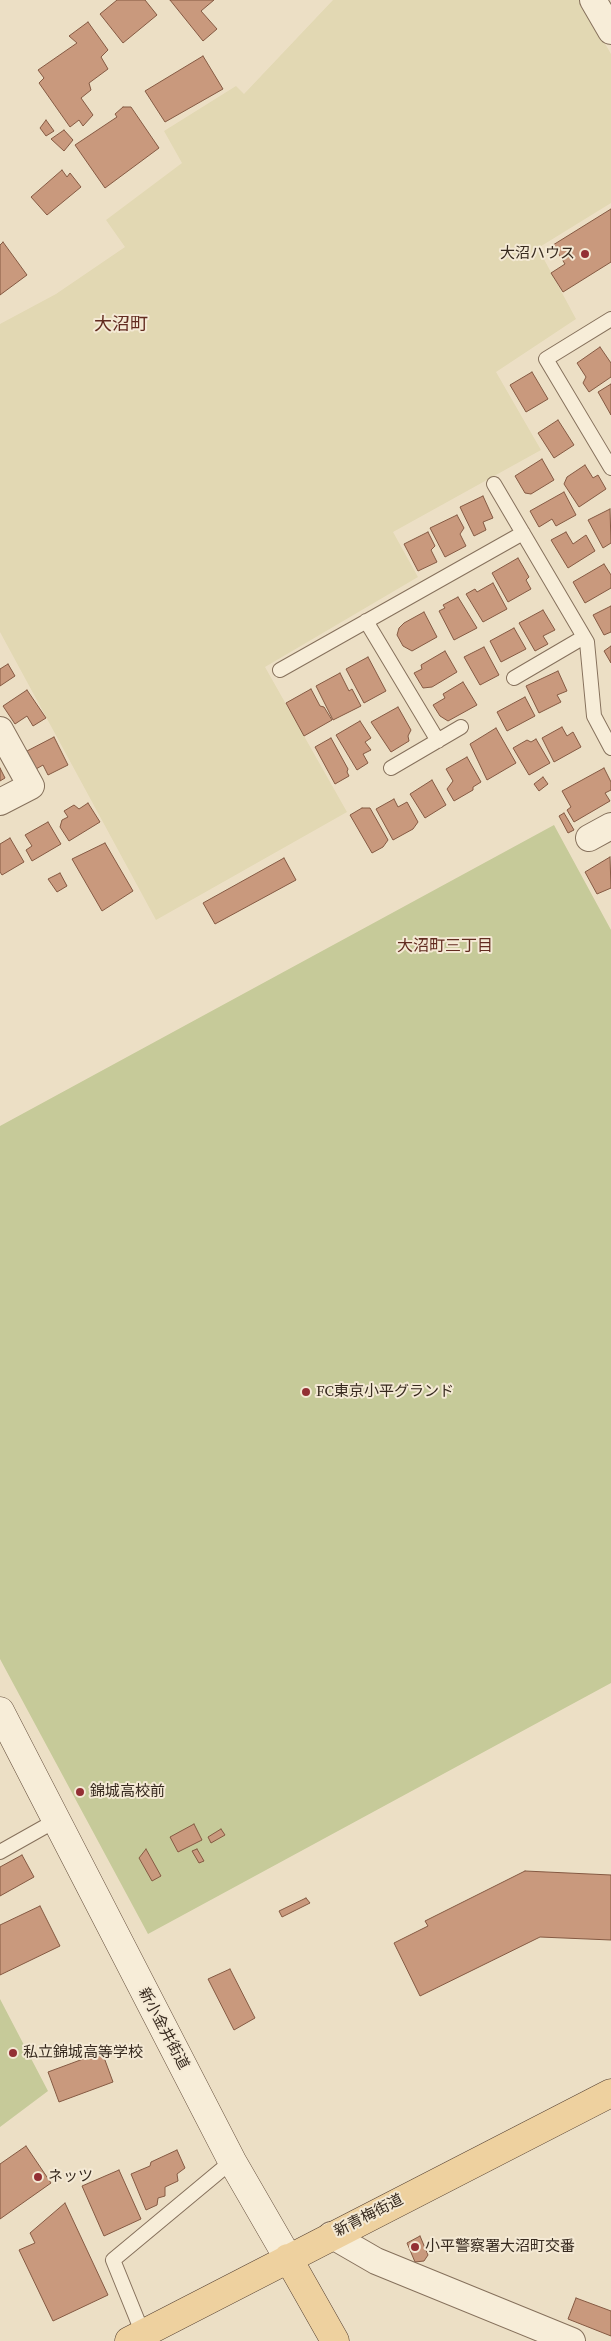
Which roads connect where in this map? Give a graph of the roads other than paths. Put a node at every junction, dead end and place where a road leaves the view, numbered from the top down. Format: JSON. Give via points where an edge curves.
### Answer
{"nodes":[{"id":1,"x":593,"y":0,"type":"edge"},
{"id":2,"x":611,"y":31,"type":"edge"},
{"id":3,"x":611,"y":319,"type":"edge"},
{"id":4,"x":611,"y":468,"type":"edge"},
{"id":5,"x":494,"y":484,"type":"dead end"},
{"id":6,"x":523,"y":533,"type":"junction"},
{"id":7,"x":366,"y":621,"type":"junction"},
{"id":8,"x":584,"y":636,"type":"junction"},
{"id":9,"x":280,"y":670,"type":"dead end"},
{"id":10,"x":514,"y":678,"type":"dead end"},
{"id":11,"x":461,"y":727,"type":"dead end"},
{"id":12,"x":0,"y":730,"type":"edge"},
{"id":13,"x":438,"y":741,"type":"junction"},
{"id":14,"x":611,"y":748,"type":"edge"},
{"id":15,"x":391,"y":768,"type":"dead end"},
{"id":16,"x":0,"y":802,"type":"edge"},
{"id":17,"x":0,"y":1711,"type":"edge"},
{"id":18,"x":55,"y":1821,"type":"junction"},
{"id":19,"x":0,"y":1852,"type":"edge"},
{"id":20,"x":611,"y":2094,"type":"edge"},
{"id":21,"x":232,"y":2161,"type":"junction"},
{"id":22,"x":332,"y":2235,"type":"junction"},
{"id":23,"x":288,"y":2258,"type":"junction"},
{"id":24,"x":136,"y":2337,"type":"edge"},
{"id":25,"x":335,"y":2341,"type":"edge"},
{"id":26,"x":572,"y":2341,"type":"edge"}],
"edges":[{"from":1,"to":2,"type":"street"},
{"from":3,"to":4,"type":"lane","via":[[546,359]]},
{"from":5,"to":6,"type":"lane"},
{"from":6,"to":7,"type":"lane"},
{"from":6,"to":8,"type":"lane"},
{"from":7,"to":9,"type":"lane"},
{"from":7,"to":13,"type":"lane"},
{"from":8,"to":10,"type":"lane"},
{"from":8,"to":14,"type":"lane","via":[[594,716]]},
{"from":11,"to":13,"type":"lane"},
{"from":12,"to":16,"type":"street","via":[[31,786]]},
{"from":13,"to":15,"type":"lane"},
{"from":17,"to":18,"type":"main road","name":"新小金井街道"},
{"from":18,"to":19,"type":"lane"},
{"from":18,"to":21,"type":"main road","name":"新小金井街道"},
{"from":20,"to":22,"type":"main road","name":"新青梅街道"},
{"from":21,"to":23,"type":"main road","name":"新小金井街道"},
{"from":21,"to":24,"type":"lane","via":[[112,2260]]},
{"from":22,"to":23,"type":"main road","name":"新青梅街道"},
{"from":22,"to":26,"type":"street","via":[[376,2261]]},
{"from":23,"to":24,"type":"main road","name":"新青梅街道"},
{"from":23,"to":25,"type":"main road","name":"新小金井街道"}]}
